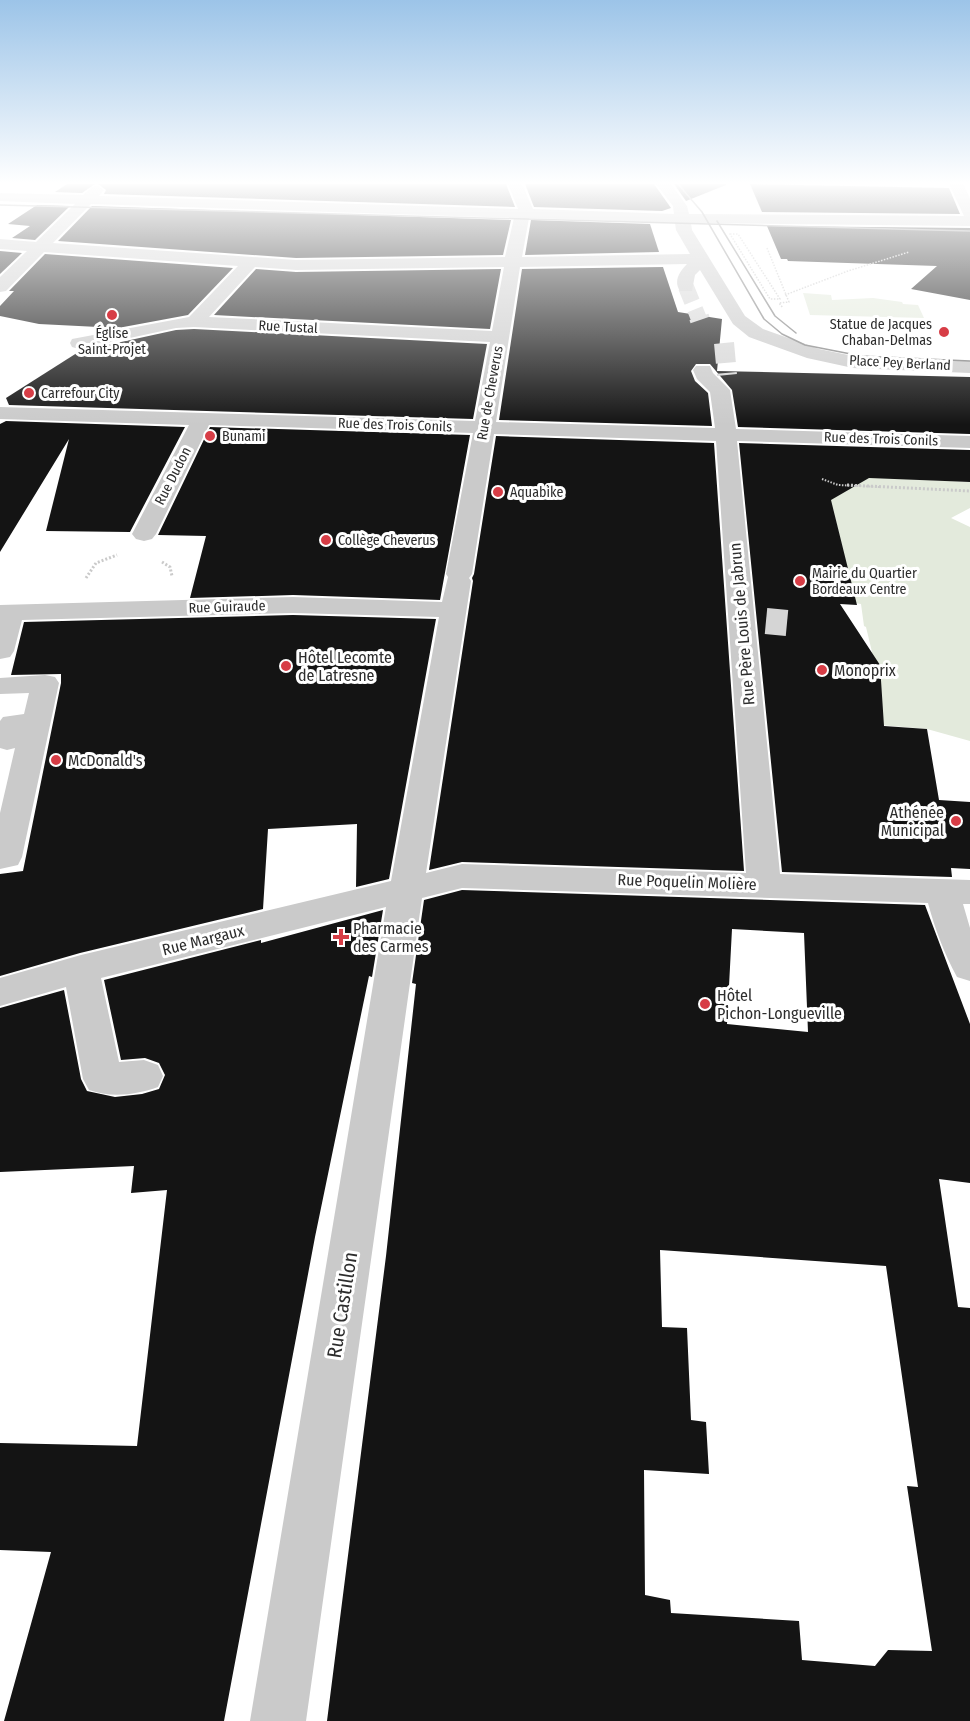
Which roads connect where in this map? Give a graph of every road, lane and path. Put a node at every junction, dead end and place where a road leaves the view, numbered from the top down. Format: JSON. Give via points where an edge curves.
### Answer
{"nodes":[{"id":1,"x":23,"y":264,"type":"edge"},
{"id":2,"x":248,"y":264,"type":"edge"},
{"id":3,"x":317,"y":264,"type":"edge"},
{"id":4,"x":377,"y":264,"type":"edge"},
{"id":5,"x":513,"y":264,"type":"edge"},
{"id":6,"x":696,"y":264,"type":"edge"},
{"id":7,"x":704,"y":264,"type":"edge"},
{"id":8,"x":749,"y":264,"type":"edge"},
{"id":9,"x":758,"y":264,"type":"edge"},
{"id":10,"x":773,"y":264,"type":"edge"},
{"id":11,"x":869,"y":264,"type":"edge"},
{"id":12,"x":0,"y":287,"type":"edge"},
{"id":13,"x":686,"y":287,"type":"tunnel mouth"},
{"id":14,"x":775,"y":299,"type":"junction"},
{"id":15,"x":779,"y":303,"type":"dead end"},
{"id":16,"x":194,"y":322,"type":"junction"},
{"id":17,"x":756,"y":333,"type":"junction"},
{"id":18,"x":500,"y":337,"type":"junction"},
{"id":19,"x":728,"y":338,"type":"dead end"},
{"id":20,"x":79,"y":343,"type":"dead end"},
{"id":21,"x":970,"y":367,"type":"edge"},
{"id":22,"x":703,"y":370,"type":"tunnel mouth"},
{"id":23,"x":0,"y":413,"type":"edge"},
{"id":24,"x":202,"y":419,"type":"junction"},
{"id":25,"x":483,"y":427,"type":"junction"},
{"id":26,"x":726,"y":434,"type":"junction"},
{"id":27,"x":970,"y":442,"type":"edge"},
{"id":28,"x":822,"y":479,"type":"dead end"},
{"id":29,"x":970,"y":491,"type":"edge"},
{"id":30,"x":144,"y":534,"type":"dead end"},
{"id":31,"x":453,"y":610,"type":"junction"},
{"id":32,"x":5,"y":613,"type":"edge"},
{"id":33,"x":0,"y":651,"type":"edge"},
{"id":34,"x":4,"y":686,"type":"edge"},
{"id":35,"x":37,"y":722,"type":"junction"},
{"id":36,"x":8,"y":741,"type":"dead end"},
{"id":37,"x":0,"y":858,"type":"edge"},
{"id":38,"x":764,"y":885,"type":"junction"},
{"id":39,"x":406,"y":890,"type":"junction"},
{"id":40,"x":956,"y":892,"type":"edge"},
{"id":41,"x":970,"y":967,"type":"edge"},
{"id":42,"x":81,"y":969,"type":"junction"},
{"id":43,"x":0,"y":992,"type":"edge"},
{"id":44,"x":144,"y":1076,"type":"dead end"},
{"id":45,"x":278,"y":1721,"type":"edge"}],
"edges":[{"from":1,"to":12,"type":"street"},
{"from":2,"to":16,"type":"street"},
{"from":3,"to":4,"type":"street"},
{"from":5,"to":18,"type":"street","name":"Rue de Cheverus"},
{"from":6,"to":13,"type":"street","via":[[687,274]]},
{"from":7,"to":17,"type":"street","name":"Place Pey Berland","via":[[739,320]]},
{"from":8,"to":14,"type":"path","via":[[770,299]]},
{"from":9,"to":14,"type":"path","via":[[780,299]]},
{"from":10,"to":11,"type":"path","via":[[786,295]]},
{"from":14,"to":15,"type":"path"},
{"from":16,"to":18,"type":"street","name":"Rue Tustal"},
{"from":16,"to":20,"type":"street","name":"Rue Tustal"},
{"from":17,"to":19,"type":"street"},
{"from":17,"to":21,"type":"street","name":"Place Pey Berland","via":[[814,354],[853,362]]},
{"from":18,"to":25,"type":"street","name":"Rue de Cheverus"},
{"from":22,"to":26,"type":"street","name":"Rue Père Louis de Jabrun","via":[[720,390]]},
{"from":23,"to":24,"type":"street","name":"Rue des Trois Conils"},
{"from":24,"to":25,"type":"street","name":"Rue des Trois Conils"},
{"from":24,"to":30,"type":"street","name":"Rue Dudon"},
{"from":25,"to":26,"type":"street","name":"Rue des Trois Conils"},
{"from":25,"to":31,"type":"street","name":"Rue de Cheverus"},
{"from":26,"to":27,"type":"street","name":"Rue des Trois Conils"},
{"from":26,"to":38,"type":"street","name":"Rue Père Louis de Jabrun","via":[[754,620]]},
{"from":28,"to":29,"type":"path","via":[[838,485]]},
{"from":31,"to":32,"type":"street","name":"Rue Guiraude","via":[[293,605]]},
{"from":31,"to":39,"type":"street","name":"Rue de Cheverus"},
{"from":32,"to":33,"type":"street"},
{"from":34,"to":35,"type":"street","via":[[45,683]]},
{"from":35,"to":36,"type":"street","via":[[13,723]]},
{"from":35,"to":37,"type":"street","via":[[6,857]]},
{"from":38,"to":39,"type":"street","name":"Rue Poquelin Molière","via":[[462,876]]},
{"from":38,"to":40,"type":"street","name":"Rue Poquelin Molière"},
{"from":39,"to":42,"type":"street","name":"Rue Margaux"},
{"from":39,"to":45,"type":"street","name":"Rue Castillon"},
{"from":40,"to":41,"type":"street","via":[[952,927]]},
{"from":42,"to":43,"type":"street","name":"Rue Margaux"},
{"from":42,"to":44,"type":"street","via":[[104,1078]]}]}
